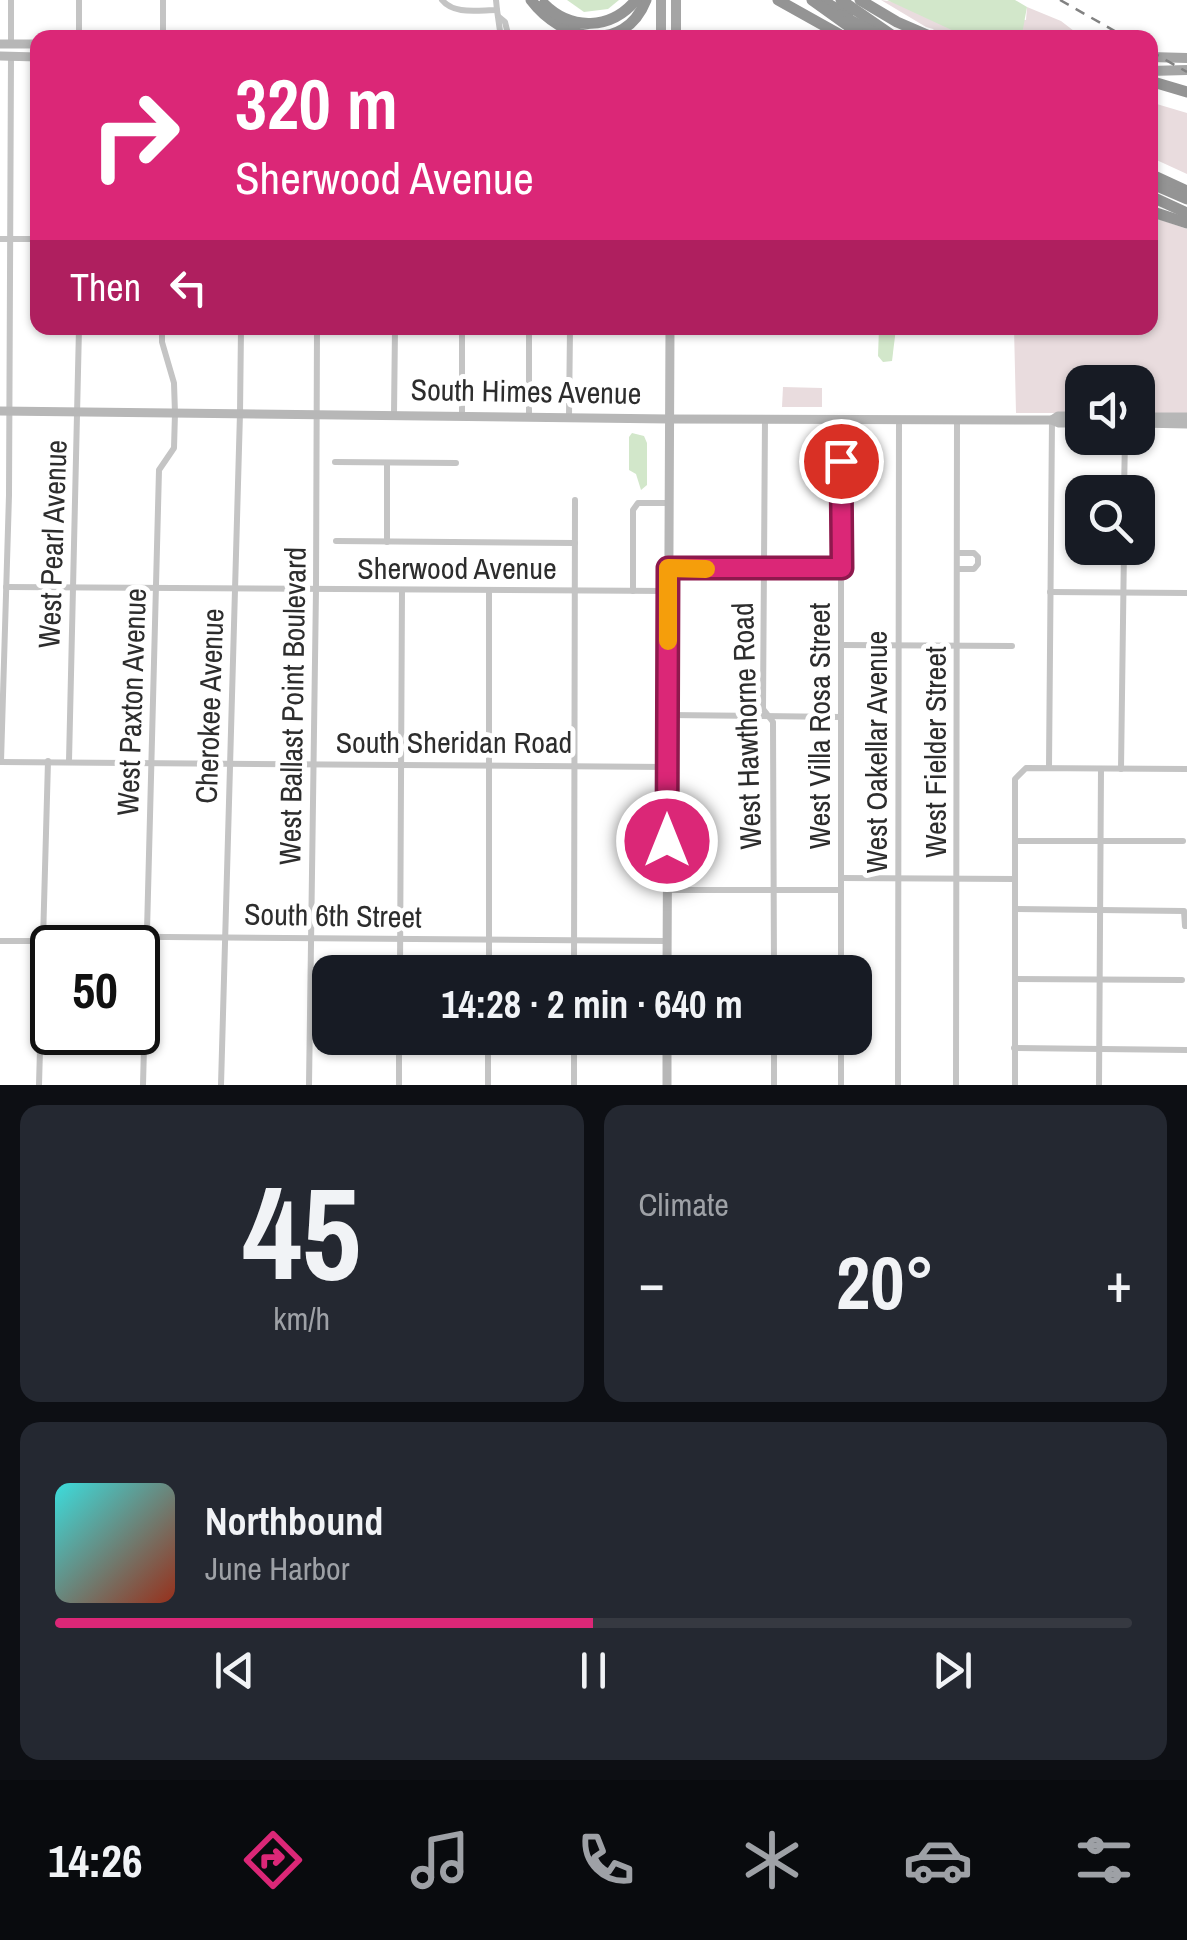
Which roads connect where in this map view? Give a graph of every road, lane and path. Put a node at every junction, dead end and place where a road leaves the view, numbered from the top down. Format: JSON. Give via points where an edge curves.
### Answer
{"nodes":[{"id":1,"x":12,"y":0,"type":"edge"},
{"id":2,"x":79,"y":0,"type":"edge"},
{"id":3,"x":163,"y":0,"type":"edge"},
{"id":4,"x":442,"y":0,"type":"edge"},
{"id":5,"x":496,"y":0,"type":"edge"},
{"id":6,"x":531,"y":0,"type":"edge"},
{"id":7,"x":540,"y":0,"type":"edge"},
{"id":8,"x":636,"y":0,"type":"edge"},
{"id":9,"x":646,"y":0,"type":"edge"},
{"id":10,"x":661,"y":0,"type":"edge"},
{"id":11,"x":676,"y":0,"type":"edge"},
{"id":12,"x":778,"y":0,"type":"edge"},
{"id":13,"x":811,"y":0,"type":"edge"},
{"id":14,"x":822,"y":0,"type":"edge"},
{"id":15,"x":842,"y":0,"type":"edge"},
{"id":16,"x":860,"y":0,"type":"edge"},
{"id":17,"x":498,"y":13,"type":"junction"},
{"id":18,"x":79,"y":30,"type":"edge"},
{"id":19,"x":163,"y":30,"type":"edge"},
{"id":20,"x":505,"y":30,"type":"edge"},
{"id":21,"x":569,"y":30,"type":"edge"},
{"id":22,"x":622,"y":30,"type":"edge"},
{"id":23,"x":660,"y":30,"type":"edge"},
{"id":24,"x":677,"y":30,"type":"edge"},
{"id":25,"x":833,"y":30,"type":"edge"},
{"id":26,"x":854,"y":30,"type":"edge"},
{"id":27,"x":869,"y":30,"type":"edge"},
{"id":28,"x":871,"y":30,"type":"edge"},
{"id":29,"x":885,"y":30,"type":"edge"},
{"id":30,"x":916,"y":30,"type":"edge"},
{"id":31,"x":6,"y":44,"type":"edge"},
{"id":32,"x":30,"y":47,"type":"edge"},
{"id":33,"x":4,"y":55,"type":"edge"},
{"id":34,"x":30,"y":57,"type":"edge"},
{"id":35,"x":1158,"y":57,"type":"edge"},
{"id":36,"x":1187,"y":58,"type":"edge"},
{"id":37,"x":1158,"y":70,"type":"edge"},
{"id":38,"x":1187,"y":70,"type":"edge"},
{"id":39,"x":1158,"y":83,"type":"edge"},
{"id":40,"x":1187,"y":92,"type":"edge"},
{"id":41,"x":1158,"y":178,"type":"edge"},
{"id":42,"x":1158,"y":186,"type":"edge"},
{"id":43,"x":1184,"y":189,"type":"edge"},
{"id":44,"x":1187,"y":199,"type":"edge"},
{"id":45,"x":1158,"y":202,"type":"edge"},
{"id":46,"x":1158,"y":212,"type":"edge"},
{"id":47,"x":1187,"y":217,"type":"edge"},
{"id":48,"x":4,"y":239,"type":"edge"},
{"id":49,"x":30,"y":239,"type":"edge"},
{"id":50,"x":79,"y":335,"type":"edge"},
{"id":51,"x":162,"y":335,"type":"edge"},
{"id":52,"x":240,"y":335,"type":"edge"},
{"id":53,"x":317,"y":335,"type":"edge"},
{"id":54,"x":395,"y":335,"type":"edge"},
{"id":55,"x":462,"y":335,"type":"edge"},
{"id":56,"x":530,"y":335,"type":"edge"},
{"id":57,"x":570,"y":335,"type":"edge"},
{"id":58,"x":670,"y":335,"type":"edge"},
{"id":59,"x":4,"y":411,"type":"edge"},
{"id":60,"x":78,"y":412,"type":"junction"},
{"id":61,"x":175,"y":412,"type":"junction"},
{"id":62,"x":240,"y":413,"type":"junction"},
{"id":63,"x":317,"y":414,"type":"junction"},
{"id":64,"x":394,"y":414,"type":"junction"},
{"id":65,"x":462,"y":415,"type":"junction"},
{"id":66,"x":529,"y":416,"type":"junction"},
{"id":67,"x":569,"y":416,"type":"junction"},
{"id":68,"x":1065,"y":417,"type":"edge"},
{"id":69,"x":669,"y":418,"type":"junction"},
{"id":70,"x":765,"y":418,"type":"junction"},
{"id":71,"x":840,"y":419,"type":"junction"},
{"id":72,"x":898,"y":419,"type":"junction"},
{"id":73,"x":957,"y":420,"type":"junction"},
{"id":74,"x":1052,"y":420,"type":"junction"},
{"id":75,"x":1155,"y":420,"type":"edge"},
{"id":76,"x":1187,"y":420,"type":"edge"},
{"id":77,"x":335,"y":462,"type":"dead end"},
{"id":78,"x":386,"y":462,"type":"junction"},
{"id":79,"x":456,"y":463,"type":"dead end"},
{"id":80,"x":575,"y":500,"type":"dead end"},
{"id":81,"x":668,"y":504,"type":"junction"},
{"id":82,"x":336,"y":541,"type":"dead end"},
{"id":83,"x":387,"y":542,"type":"junction"},
{"id":84,"x":575,"y":543,"type":"junction"},
{"id":85,"x":958,"y":553,"type":"junction"},
{"id":86,"x":1124,"y":565,"type":"edge"},
{"id":87,"x":668,"y":568,"type":"junction"},
{"id":88,"x":842,"y":568,"type":"junction"},
{"id":89,"x":764,"y":569,"type":"junction"},
{"id":90,"x":958,"y":569,"type":"junction"},
{"id":91,"x":6,"y":587,"type":"junction"},
{"id":92,"x":74,"y":588,"type":"junction"},
{"id":93,"x":156,"y":588,"type":"junction"},
{"id":94,"x":235,"y":589,"type":"junction"},
{"id":95,"x":316,"y":590,"type":"junction"},
{"id":96,"x":402,"y":590,"type":"junction"},
{"id":97,"x":490,"y":591,"type":"junction"},
{"id":98,"x":633,"y":591,"type":"junction"},
{"id":99,"x":668,"y":591,"type":"junction"},
{"id":100,"x":575,"y":592,"type":"junction"},
{"id":101,"x":1050,"y":592,"type":"junction"},
{"id":102,"x":1123,"y":593,"type":"junction"},
{"id":103,"x":1187,"y":593,"type":"edge"},
{"id":104,"x":958,"y":644,"type":"junction"},
{"id":105,"x":841,"y":645,"type":"junction"},
{"id":106,"x":899,"y":645,"type":"junction"},
{"id":107,"x":1012,"y":646,"type":"dead end"},
{"id":108,"x":667,"y":715,"type":"junction"},
{"id":109,"x":769,"y":716,"type":"junction"},
{"id":110,"x":841,"y":717,"type":"junction"},
{"id":111,"x":48,"y":761,"type":"junction"},
{"id":112,"x":68,"y":761,"type":"junction"},
{"id":113,"x":0,"y":762,"type":"edge"},
{"id":114,"x":151,"y":762,"type":"junction"},
{"id":115,"x":230,"y":763,"type":"junction"},
{"id":116,"x":313,"y":764,"type":"junction"},
{"id":117,"x":402,"y":764,"type":"junction"},
{"id":118,"x":490,"y":766,"type":"junction"},
{"id":119,"x":574,"y":766,"type":"junction"},
{"id":120,"x":667,"y":766,"type":"junction"},
{"id":121,"x":1049,"y":768,"type":"junction"},
{"id":122,"x":1101,"y":769,"type":"junction"},
{"id":123,"x":1121,"y":769,"type":"junction"},
{"id":124,"x":1187,"y":770,"type":"edge"},
{"id":125,"x":1015,"y":841,"type":"junction"},
{"id":126,"x":1100,"y":841,"type":"junction"},
{"id":127,"x":1183,"y":841,"type":"dead end"},
{"id":128,"x":898,"y":877,"type":"junction"},
{"id":129,"x":841,"y":878,"type":"junction"},
{"id":130,"x":956,"y":878,"type":"junction"},
{"id":131,"x":1015,"y":878,"type":"junction"},
{"id":132,"x":667,"y":890,"type":"junction"},
{"id":133,"x":841,"y":890,"type":"junction"},
{"id":134,"x":774,"y":891,"type":"junction"},
{"id":135,"x":1015,"y":909,"type":"junction"},
{"id":136,"x":1100,"y":910,"type":"junction"},
{"id":137,"x":43,"y":925,"type":"edge"},
{"id":138,"x":146,"y":925,"type":"edge"},
{"id":139,"x":1187,"y":926,"type":"edge"},
{"id":140,"x":160,"y":936,"type":"edge"},
{"id":141,"x":226,"y":936,"type":"junction"},
{"id":142,"x":312,"y":938,"type":"junction"},
{"id":143,"x":400,"y":938,"type":"junction"},
{"id":144,"x":489,"y":939,"type":"junction"},
{"id":145,"x":574,"y":940,"type":"junction"},
{"id":146,"x":0,"y":941,"type":"edge"},
{"id":147,"x":30,"y":941,"type":"edge"},
{"id":148,"x":666,"y":941,"type":"junction"},
{"id":149,"x":400,"y":955,"type":"edge"},
{"id":150,"x":489,"y":955,"type":"edge"},
{"id":151,"x":574,"y":955,"type":"edge"},
{"id":152,"x":666,"y":955,"type":"edge"},
{"id":153,"x":774,"y":955,"type":"edge"},
{"id":154,"x":841,"y":955,"type":"edge"},
{"id":155,"x":1015,"y":979,"type":"junction"},
{"id":156,"x":1100,"y":980,"type":"junction"},
{"id":157,"x":1182,"y":980,"type":"dead end"},
{"id":158,"x":1014,"y":1048,"type":"junction"},
{"id":159,"x":1099,"y":1049,"type":"junction"},
{"id":160,"x":1187,"y":1050,"type":"edge"},
{"id":161,"x":40,"y":1055,"type":"edge"},
{"id":162,"x":144,"y":1055,"type":"edge"},
{"id":163,"x":399,"y":1055,"type":"edge"},
{"id":164,"x":488,"y":1055,"type":"edge"},
{"id":165,"x":574,"y":1055,"type":"edge"},
{"id":166,"x":667,"y":1055,"type":"edge"},
{"id":167,"x":774,"y":1055,"type":"edge"},
{"id":168,"x":841,"y":1055,"type":"edge"},
{"id":169,"x":39,"y":1085,"type":"edge"},
{"id":170,"x":143,"y":1085,"type":"edge"},
{"id":171,"x":221,"y":1085,"type":"edge"},
{"id":172,"x":309,"y":1085,"type":"edge"},
{"id":173,"x":399,"y":1085,"type":"edge"},
{"id":174,"x":488,"y":1085,"type":"edge"},
{"id":175,"x":574,"y":1085,"type":"edge"},
{"id":176,"x":667,"y":1085,"type":"edge"},
{"id":177,"x":774,"y":1085,"type":"edge"},
{"id":178,"x":841,"y":1085,"type":"edge"},
{"id":179,"x":898,"y":1085,"type":"edge"},
{"id":180,"x":956,"y":1085,"type":"edge"},
{"id":181,"x":1015,"y":1085,"type":"edge"},
{"id":182,"x":1099,"y":1085,"type":"edge"}],
"edges":[{"from":1,"to":31,"type":"street"},
{"from":2,"to":18,"type":"street"},
{"from":3,"to":19,"type":"street"},
{"from":4,"to":17,"type":"street","via":[[453,10]]},
{"from":5,"to":17,"type":"street"},
{"from":6,"to":21,"type":"highway"},
{"from":7,"to":8,"type":"highway","via":[[559,16],[597,24]]},
{"from":9,"to":22,"type":"highway"},
{"from":10,"to":23,"type":"main road"},
{"from":11,"to":24,"type":"main road"},
{"from":12,"to":25,"type":"highway"},
{"from":13,"to":26,"type":"highway","bridge":true},
{"from":13,"to":27,"type":"highway"},
{"from":14,"to":28,"type":"highway"},
{"from":15,"to":29,"type":"highway"},
{"from":16,"to":30,"type":"highway"},
{"from":17,"to":20,"type":"street"},
{"from":31,"to":33,"type":"street"},
{"from":32,"to":33,"type":"street"},
{"from":33,"to":34,"type":"street"},
{"from":33,"to":48,"type":"street"},
{"from":35,"to":36,"type":"main road"},
{"from":37,"to":38,"type":"main road"},
{"from":39,"to":40,"type":"highway"},
{"from":41,"to":43,"type":"highway"},
{"from":42,"to":44,"type":"highway"},
{"from":45,"to":47,"type":"highway"},
{"from":46,"to":47,"type":"highway"},
{"from":48,"to":49,"type":"street"},
{"from":48,"to":59,"type":"street"},
{"from":50,"to":60,"type":"street","name":"West Pearl Avenue"},
{"from":51,"to":61,"type":"street","name":"West Paxton Avenue"},
{"from":52,"to":62,"type":"street","name":"Cherokee Avenue"},
{"from":53,"to":63,"type":"street","name":"West Ballast Point Boulevard"},
{"from":54,"to":64,"type":"street"},
{"from":55,"to":65,"type":"street"},
{"from":56,"to":66,"type":"street"},
{"from":57,"to":67,"type":"street"},
{"from":58,"to":69,"type":"street"},
{"from":59,"to":60,"type":"street","name":"South Himes Avenue"},
{"from":59,"to":91,"type":"street"},
{"from":60,"to":61,"type":"street","name":"South Himes Avenue"},
{"from":60,"to":92,"type":"street","name":"West Pearl Avenue"},
{"from":61,"to":62,"type":"street","name":"South Himes Avenue"},
{"from":61,"to":93,"type":"street","name":"West Paxton Avenue","via":[[174,448],[158,470]]},
{"from":62,"to":63,"type":"street","name":"South Himes Avenue"},
{"from":62,"to":94,"type":"street","name":"Cherokee Avenue"},
{"from":63,"to":64,"type":"street","name":"South Himes Avenue"},
{"from":63,"to":95,"type":"street","name":"West Ballast Point Boulevard"},
{"from":64,"to":65,"type":"street","name":"South Himes Avenue"},
{"from":65,"to":66,"type":"street","name":"South Himes Avenue"},
{"from":66,"to":67,"type":"street","name":"South Himes Avenue"},
{"from":67,"to":69,"type":"street","name":"South Himes Avenue"},
{"from":68,"to":74,"type":"street","name":"South Himes Avenue"},
{"from":69,"to":70,"type":"street","name":"South Himes Avenue"},
{"from":69,"to":81,"type":"street"},
{"from":70,"to":71,"type":"street","name":"South Himes Avenue"},
{"from":70,"to":89,"type":"street","name":"West Hawthorne Road"},
{"from":71,"to":72,"type":"street","name":"South Himes Avenue"},
{"from":71,"to":88,"type":"street","name":"West Villa Rosa Street"},
{"from":72,"to":73,"type":"street","name":"South Himes Avenue"},
{"from":72,"to":106,"type":"street","name":"West Oakellar Avenue"},
{"from":73,"to":74,"type":"street","name":"South Himes Avenue"},
{"from":73,"to":85,"type":"street","name":"West Fielder Street"},
{"from":74,"to":101,"type":"street"},
{"from":75,"to":76,"type":"street"},
{"from":77,"to":78,"type":"street"},
{"from":78,"to":79,"type":"street"},
{"from":78,"to":83,"type":"street"},
{"from":80,"to":84,"type":"street"},
{"from":81,"to":87,"type":"street"},
{"from":81,"to":98,"type":"street","via":[[638,503],[633,510]]},
{"from":82,"to":83,"type":"street"},
{"from":83,"to":84,"type":"street"},
{"from":84,"to":100,"type":"street"},
{"from":85,"to":90,"type":"street","name":"West Fielder Street"},
{"from":85,"to":90,"type":"street","via":[[978,557],[974,569]]},
{"from":86,"to":102,"type":"street"},
{"from":87,"to":89,"type":"street"},
{"from":87,"to":99,"type":"street"},
{"from":88,"to":89,"type":"street"},
{"from":88,"to":105,"type":"street","name":"West Villa Rosa Street"},
{"from":89,"to":109,"type":"street","name":"West Hawthorne Road"},
{"from":90,"to":104,"type":"street","name":"West Fielder Street"},
{"from":91,"to":92,"type":"street","name":"Sherwood Avenue"},
{"from":91,"to":113,"type":"street"},
{"from":92,"to":93,"type":"street","name":"Sherwood Avenue"},
{"from":92,"to":112,"type":"street","name":"West Pearl Avenue"},
{"from":93,"to":94,"type":"street","name":"Sherwood Avenue"},
{"from":93,"to":114,"type":"street","name":"West Paxton Avenue"},
{"from":94,"to":95,"type":"street","name":"Sherwood Avenue"},
{"from":94,"to":115,"type":"street","name":"Cherokee Avenue"},
{"from":95,"to":96,"type":"street","name":"Sherwood Avenue"},
{"from":95,"to":116,"type":"street","name":"West Ballast Point Boulevard"},
{"from":96,"to":97,"type":"street","name":"Sherwood Avenue"},
{"from":96,"to":117,"type":"street"},
{"from":97,"to":100,"type":"street","name":"Sherwood Avenue"},
{"from":97,"to":118,"type":"street"},
{"from":98,"to":99,"type":"street","name":"Sherwood Avenue"},
{"from":98,"to":100,"type":"street","name":"Sherwood Avenue"},
{"from":99,"to":108,"type":"street"},
{"from":100,"to":119,"type":"street"},
{"from":101,"to":102,"type":"street"},
{"from":101,"to":121,"type":"street"},
{"from":102,"to":103,"type":"street"},
{"from":102,"to":123,"type":"street"},
{"from":104,"to":106,"type":"street"},
{"from":104,"to":107,"type":"street"},
{"from":104,"to":130,"type":"street","name":"West Fielder Street"},
{"from":105,"to":106,"type":"street"},
{"from":105,"to":110,"type":"street","name":"West Villa Rosa Street"},
{"from":106,"to":128,"type":"street","name":"West Oakellar Avenue"},
{"from":108,"to":109,"type":"street"},
{"from":108,"to":120,"type":"street"},
{"from":109,"to":110,"type":"street"},
{"from":109,"to":134,"type":"street","name":"West Hawthorne Road"},
{"from":110,"to":129,"type":"street","name":"West Villa Rosa Street"},
{"from":111,"to":112,"type":"street","name":"South Sheridan Road"},
{"from":111,"to":113,"type":"street","name":"South Sheridan Road"},
{"from":111,"to":137,"type":"street"},
{"from":112,"to":114,"type":"street","name":"South Sheridan Road"},
{"from":114,"to":115,"type":"street","name":"South Sheridan Road"},
{"from":114,"to":138,"type":"street","name":"West Paxton Avenue"},
{"from":115,"to":116,"type":"street","name":"South Sheridan Road"},
{"from":115,"to":141,"type":"street","name":"Cherokee Avenue"},
{"from":116,"to":117,"type":"street","name":"South Sheridan Road"},
{"from":116,"to":142,"type":"street","name":"West Ballast Point Boulevard"},
{"from":117,"to":118,"type":"street","name":"South Sheridan Road"},
{"from":117,"to":143,"type":"street"},
{"from":118,"to":119,"type":"street","name":"South Sheridan Road"},
{"from":118,"to":144,"type":"street"},
{"from":119,"to":120,"type":"street","name":"South Sheridan Road"},
{"from":119,"to":145,"type":"street"},
{"from":120,"to":132,"type":"street"},
{"from":121,"to":122,"type":"street"},
{"from":121,"to":125,"type":"street","via":[[1026,768],[1016,779]]},
{"from":122,"to":123,"type":"street"},
{"from":122,"to":126,"type":"street"},
{"from":123,"to":124,"type":"street"},
{"from":125,"to":126,"type":"street"},
{"from":125,"to":131,"type":"street"},
{"from":126,"to":127,"type":"street"},
{"from":126,"to":136,"type":"street"},
{"from":128,"to":129,"type":"street"},
{"from":128,"to":130,"type":"street"},
{"from":128,"to":179,"type":"street","name":"West Oakellar Avenue"},
{"from":129,"to":133,"type":"street","name":"West Villa Rosa Street"},
{"from":130,"to":131,"type":"street"},
{"from":130,"to":180,"type":"street","name":"West Fielder Street"},
{"from":131,"to":135,"type":"street"},
{"from":132,"to":134,"type":"street"},
{"from":132,"to":148,"type":"street"},
{"from":133,"to":134,"type":"street"},
{"from":133,"to":154,"type":"street","name":"West Villa Rosa Street"},
{"from":134,"to":153,"type":"street","name":"West Hawthorne Road"},
{"from":135,"to":136,"type":"street"},
{"from":135,"to":155,"type":"street"},
{"from":136,"to":139,"type":"street","via":[[1184,911]]},
{"from":136,"to":156,"type":"street"},
{"from":140,"to":141,"type":"street","name":"South 6th Street"},
{"from":141,"to":142,"type":"street","name":"South 6th Street"},
{"from":141,"to":171,"type":"street","name":"Cherokee Avenue"},
{"from":142,"to":143,"type":"street","name":"South 6th Street"},
{"from":142,"to":172,"type":"street","name":"West Ballast Point Boulevard"},
{"from":143,"to":144,"type":"street","name":"South 6th Street"},
{"from":143,"to":149,"type":"street"},
{"from":144,"to":145,"type":"street","name":"South 6th Street"},
{"from":144,"to":150,"type":"street"},
{"from":145,"to":148,"type":"street","name":"South 6th Street"},
{"from":145,"to":151,"type":"street"},
{"from":146,"to":147,"type":"street","name":"South 6th Street"},
{"from":148,"to":152,"type":"street"},
{"from":155,"to":156,"type":"street"},
{"from":155,"to":158,"type":"street"},
{"from":156,"to":157,"type":"street"},
{"from":156,"to":159,"type":"street"},
{"from":158,"to":159,"type":"street"},
{"from":158,"to":181,"type":"street"},
{"from":159,"to":160,"type":"street"},
{"from":159,"to":182,"type":"street"},
{"from":161,"to":169,"type":"street"},
{"from":162,"to":170,"type":"street","name":"West Paxton Avenue"},
{"from":163,"to":173,"type":"street"},
{"from":164,"to":174,"type":"street"},
{"from":165,"to":175,"type":"street"},
{"from":166,"to":176,"type":"street"},
{"from":167,"to":177,"type":"street"},
{"from":168,"to":178,"type":"street"}]}
